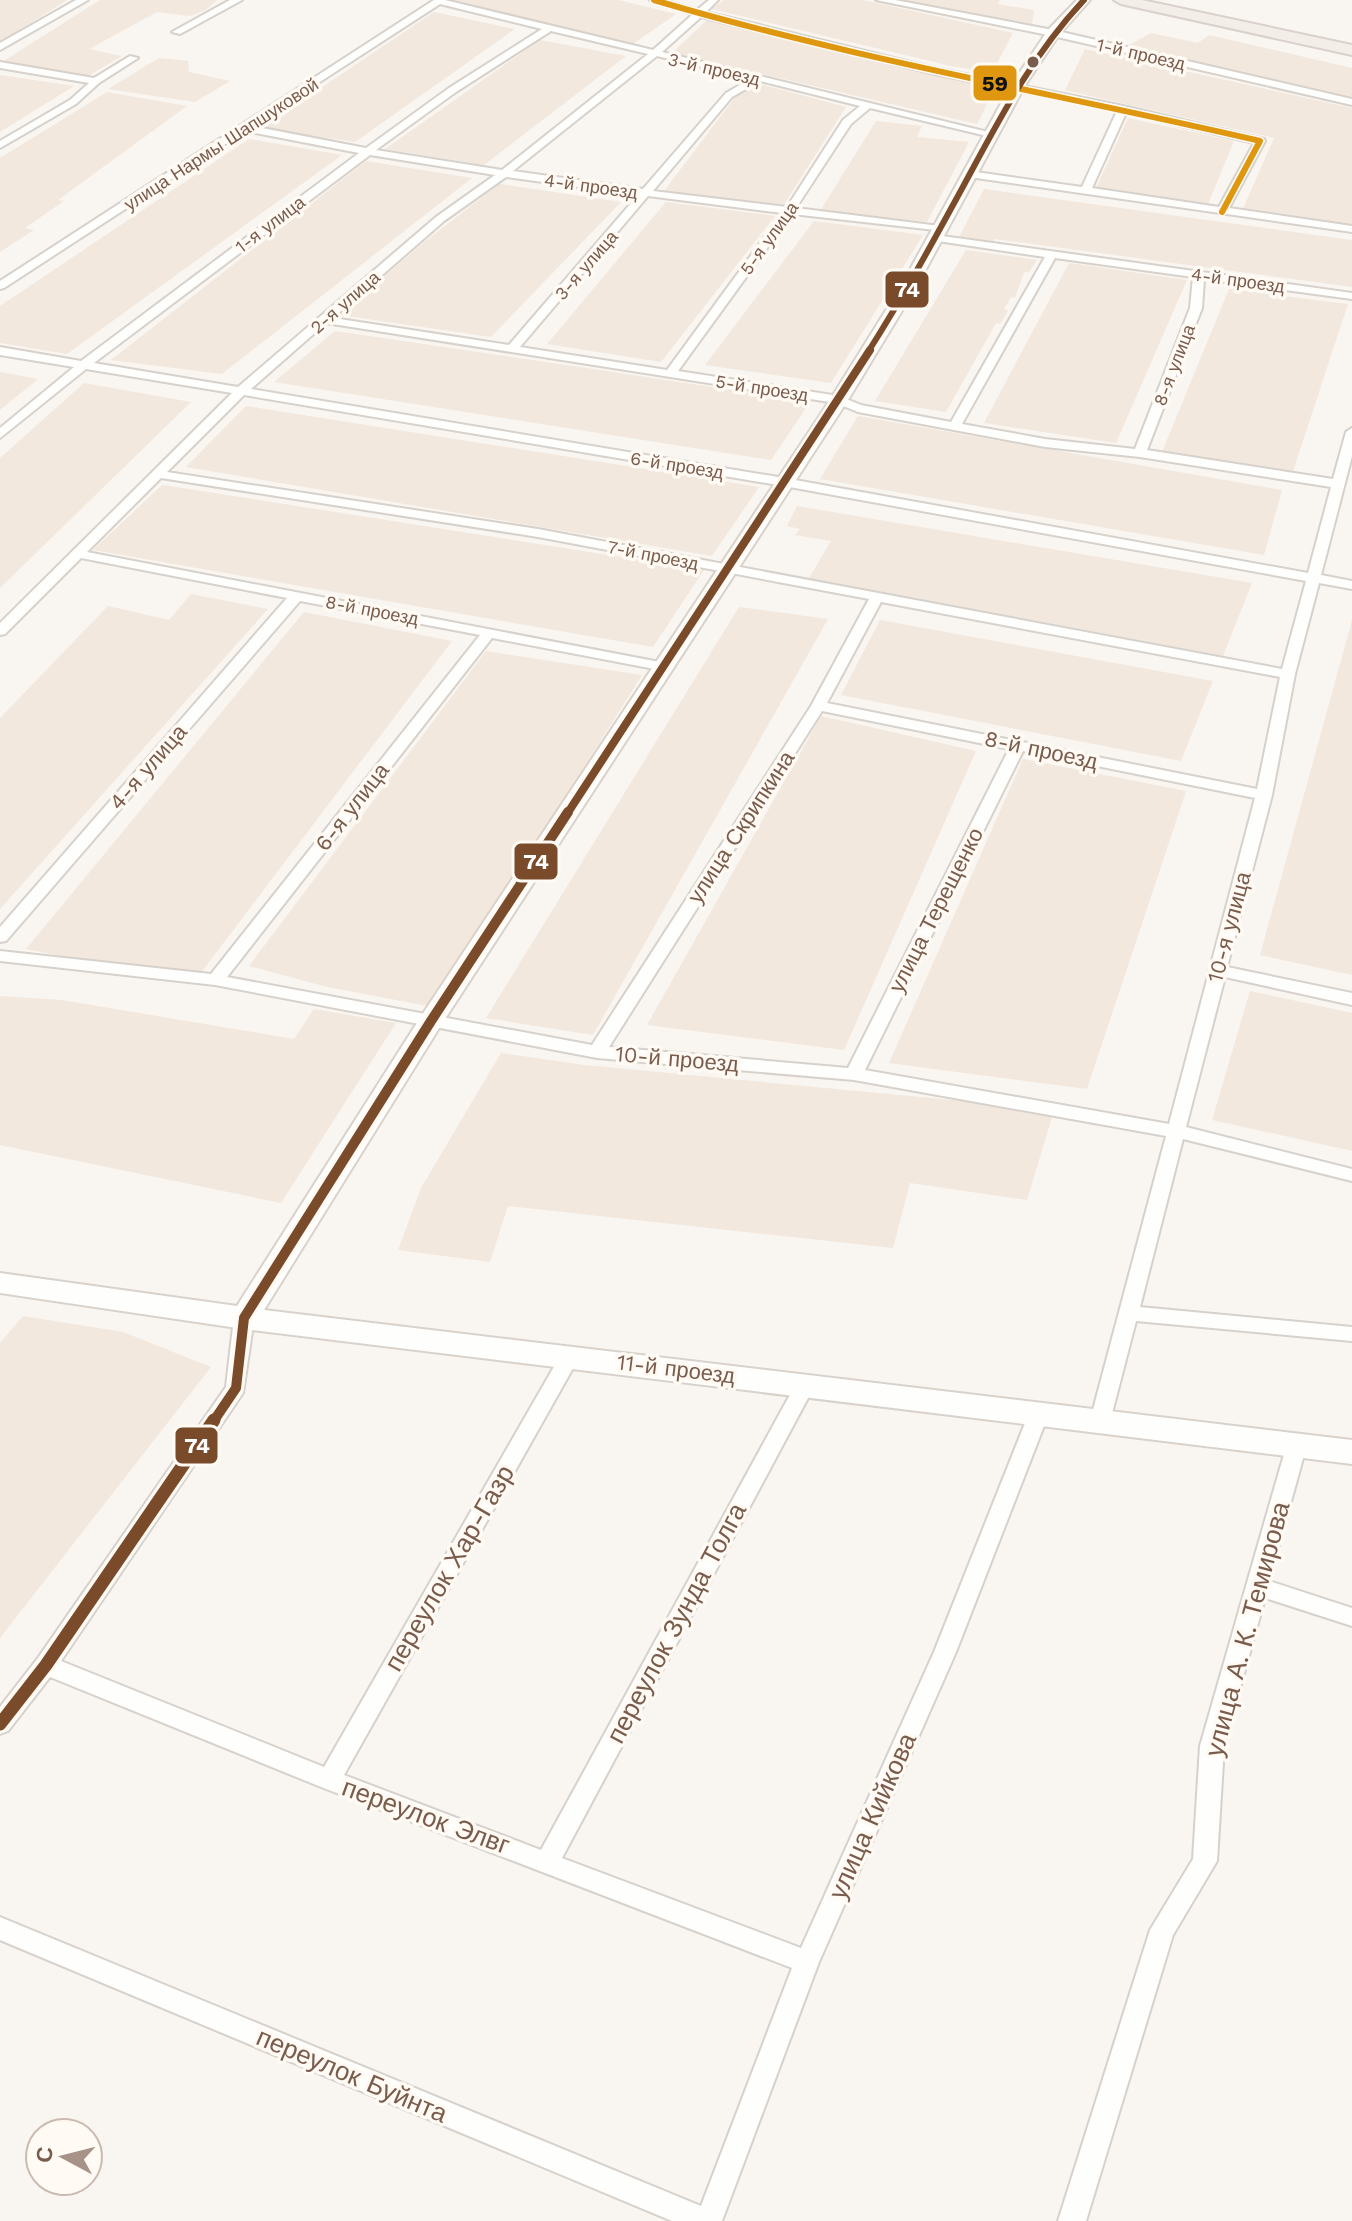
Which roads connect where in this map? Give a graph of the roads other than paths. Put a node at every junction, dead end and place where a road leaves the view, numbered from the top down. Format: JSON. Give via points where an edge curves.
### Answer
{"nodes":[{"id":1,"x":83,"y":0,"type":"edge"},
{"id":2,"x":237,"y":0,"type":"edge"},
{"id":3,"x":654,"y":0,"type":"edge"},
{"id":4,"x":714,"y":0,"type":"edge"},
{"id":5,"x":881,"y":0,"type":"edge"},
{"id":6,"x":1084,"y":0,"type":"edge"},
{"id":7,"x":1121,"y":0,"type":"edge"},
{"id":8,"x":439,"y":1,"type":"edge"},
{"id":9,"x":700,"y":12,"type":"junction"},
{"id":10,"x":550,"y":28,"type":"junction"},
{"id":11,"x":177,"y":32,"type":"dead end"},
{"id":12,"x":1053,"y":33,"type":"junction"},
{"id":13,"x":0,"y":47,"type":"edge"},
{"id":14,"x":1352,"y":50,"type":"edge"},
{"id":15,"x":653,"y":55,"type":"junction"},
{"id":16,"x":133,"y":58,"type":"dead end"},
{"id":17,"x":0,"y":65,"type":"edge"},
{"id":18,"x":757,"y":79,"type":"junction"},
{"id":19,"x":96,"y":81,"type":"junction"},
{"id":20,"x":1017,"y":87,"type":"junction"},
{"id":21,"x":1352,"y":102,"type":"edge"},
{"id":22,"x":867,"y":105,"type":"junction"},
{"id":23,"x":1123,"y":109,"type":"junction"},
{"id":24,"x":245,"y":128,"type":"junction"},
{"id":25,"x":991,"y":134,"type":"junction"},
{"id":26,"x":0,"y":145,"type":"edge"},
{"id":27,"x":366,"y":153,"type":"junction"},
{"id":28,"x":503,"y":174,"type":"junction"},
{"id":29,"x":969,"y":174,"type":"junction"},
{"id":30,"x":1085,"y":192,"type":"junction"},
{"id":31,"x":648,"y":194,"type":"junction"},
{"id":32,"x":790,"y":210,"type":"junction"},
{"id":33,"x":1222,"y":212,"type":"junction"},
{"id":34,"x":1352,"y":229,"type":"edge"},
{"id":35,"x":937,"y":233,"type":"junction"},
{"id":36,"x":1052,"y":254,"type":"junction"},
{"id":37,"x":1199,"y":274,"type":"junction"},
{"id":38,"x":0,"y":286,"type":"edge"},
{"id":39,"x":1352,"y":296,"type":"edge"},
{"id":40,"x":326,"y":320,"type":"junction"},
{"id":41,"x":513,"y":348,"type":"junction"},
{"id":42,"x":0,"y":351,"type":"edge"},
{"id":43,"x":81,"y":365,"type":"junction"},
{"id":44,"x":671,"y":373,"type":"junction"},
{"id":45,"x":240,"y":392,"type":"junction"},
{"id":46,"x":839,"y":400,"type":"junction"},
{"id":47,"x":956,"y":424,"type":"junction"},
{"id":48,"x":1352,"y":432,"type":"edge"},
{"id":49,"x":0,"y":434,"type":"edge"},
{"id":50,"x":1140,"y":453,"type":"junction"},
{"id":51,"x":158,"y":474,"type":"junction"},
{"id":52,"x":784,"y":482,"type":"junction"},
{"id":53,"x":1338,"y":484,"type":"junction"},
{"id":54,"x":79,"y":554,"type":"junction"},
{"id":55,"x":729,"y":569,"type":"junction"},
{"id":56,"x":1314,"y":579,"type":"junction"},
{"id":57,"x":1352,"y":585,"type":"edge"},
{"id":58,"x":297,"y":596,"type":"junction"},
{"id":59,"x":877,"y":597,"type":"junction"},
{"id":60,"x":0,"y":631,"type":"edge"},
{"id":61,"x":489,"y":633,"type":"junction"},
{"id":62,"x":665,"y":667,"type":"junction"},
{"id":63,"x":1288,"y":674,"type":"junction"},
{"id":64,"x":818,"y":706,"type":"junction"},
{"id":65,"x":1018,"y":746,"type":"junction"},
{"id":66,"x":1264,"y":795,"type":"junction"},
{"id":67,"x":0,"y":937,"type":"edge"},
{"id":68,"x":0,"y":956,"type":"edge"},
{"id":69,"x":1218,"y":970,"type":"junction"},
{"id":70,"x":215,"y":980,"type":"junction"},
{"id":71,"x":1352,"y":999,"type":"edge"},
{"id":72,"x":431,"y":1021,"type":"junction"},
{"id":73,"x":597,"y":1052,"type":"junction"},
{"id":74,"x":854,"y":1074,"type":"junction"},
{"id":75,"x":1175,"y":1131,"type":"junction"},
{"id":76,"x":1352,"y":1175,"type":"edge"},
{"id":77,"x":0,"y":1283,"type":"edge"},
{"id":78,"x":1128,"y":1313,"type":"junction"},
{"id":79,"x":244,"y":1318,"type":"junction"},
{"id":80,"x":1352,"y":1334,"type":"edge"},
{"id":81,"x":570,"y":1356,"type":"junction"},
{"id":82,"x":805,"y":1385,"type":"junction"},
{"id":83,"x":1039,"y":1413,"type":"junction"},
{"id":84,"x":1100,"y":1421,"type":"junction"},
{"id":85,"x":1297,"y":1444,"type":"junction"},
{"id":86,"x":1352,"y":1452,"type":"edge"},
{"id":87,"x":1255,"y":1586,"type":"junction"},
{"id":88,"x":1352,"y":1617,"type":"edge"},
{"id":89,"x":46,"y":1665,"type":"junction"},
{"id":90,"x":0,"y":1724,"type":"edge"},
{"id":91,"x":329,"y":1780,"type":"junction"},
{"id":92,"x":548,"y":1861,"type":"junction"},
{"id":93,"x":0,"y":1928,"type":"edge"},
{"id":94,"x":807,"y":1962,"type":"junction"},
{"id":95,"x":707,"y":2221,"type":"edge"},
{"id":96,"x":1072,"y":2221,"type":"edge"}],
"edges":[{"from":1,"to":13,"type":"street"},
{"from":2,"to":11,"type":"street"},
{"from":3,"to":9,"type":"street"},
{"from":4,"to":9,"type":"street","name":"2-я улица"},
{"from":5,"to":12,"type":"street","name":"1-й проезд"},
{"from":6,"to":12,"type":"street"},
{"from":7,"to":14,"type":"main road"},
{"from":8,"to":10,"type":"street","name":"3-й проезд"},
{"from":8,"to":24,"type":"street","name":"улица Нармы Шапшуковой"},
{"from":9,"to":15,"type":"street","name":"2-я улица"},
{"from":9,"to":20,"type":"street"},
{"from":10,"to":15,"type":"street","name":"3-й проезд"},
{"from":10,"to":27,"type":"street","name":"1-я улица","via":[[496,59]]},
{"from":12,"to":20,"type":"street"},
{"from":12,"to":21,"type":"street","name":"1-й проезд"},
{"from":15,"to":18,"type":"street","name":"3-й проезд"},
{"from":15,"to":28,"type":"street","name":"2-я улица"},
{"from":16,"to":19,"type":"street"},
{"from":17,"to":19,"type":"street"},
{"from":18,"to":22,"type":"street","name":"3-й проезд"},
{"from":18,"to":31,"type":"street","name":"3-я улица","via":[[729,95]]},
{"from":19,"to":26,"type":"street","via":[[73,102]]},
{"from":20,"to":23,"type":"street"},
{"from":20,"to":25,"type":"street"},
{"from":22,"to":25,"type":"street","name":"3-й проезд"},
{"from":22,"to":32,"type":"street","name":"5-я улица","via":[[847,122]]},
{"from":23,"to":30,"type":"street"},
{"from":23,"to":33,"type":"street","via":[[1260,141]]},
{"from":24,"to":27,"type":"street","name":"4-й проезд"},
{"from":24,"to":38,"type":"street","name":"улица Нармы Шапшуковой"},
{"from":25,"to":29,"type":"street"},
{"from":27,"to":28,"type":"street","name":"4-й проезд"},
{"from":27,"to":43,"type":"street","name":"1-я улица"},
{"from":28,"to":31,"type":"street","name":"4-й проезд"},
{"from":28,"to":40,"type":"street","name":"2-я улица","via":[[440,219]]},
{"from":29,"to":30,"type":"street"},
{"from":29,"to":35,"type":"street"},
{"from":30,"to":33,"type":"street"},
{"from":31,"to":32,"type":"street","name":"4-й проезд"},
{"from":31,"to":41,"type":"street","name":"3-я улица"},
{"from":32,"to":35,"type":"street","name":"4-й проезд"},
{"from":32,"to":44,"type":"street","name":"5-я улица"},
{"from":33,"to":34,"type":"street"},
{"from":35,"to":36,"type":"street","name":"4-й проезд"},
{"from":35,"to":46,"type":"street"},
{"from":36,"to":37,"type":"street","name":"4-й проезд"},
{"from":36,"to":47,"type":"street"},
{"from":37,"to":39,"type":"street","name":"4-й проезд"},
{"from":37,"to":50,"type":"street","name":"8-я улица","via":[[1196,308]]},
{"from":40,"to":41,"type":"street","name":"5-й проезд"},
{"from":40,"to":45,"type":"street","name":"2-я улица"},
{"from":41,"to":44,"type":"street","name":"5-й проезд"},
{"from":42,"to":43,"type":"street","name":"6-й проезд"},
{"from":43,"to":45,"type":"street","name":"6-й проезд"},
{"from":43,"to":49,"type":"street","name":"1-я улица"},
{"from":44,"to":46,"type":"street","name":"5-й проезд"},
{"from":45,"to":51,"type":"street","name":"2-я улица"},
{"from":45,"to":52,"type":"street","name":"6-й проезд"},
{"from":46,"to":47,"type":"street","name":"5-й проезд","via":[[858,408]]},
{"from":46,"to":52,"type":"street"},
{"from":47,"to":50,"type":"street","name":"5-й проезд","via":[[1045,443]]},
{"from":48,"to":53,"type":"street","name":"10-я улица"},
{"from":50,"to":53,"type":"street","name":"5-й проезд"},
{"from":51,"to":54,"type":"street","name":"2-я улица"},
{"from":51,"to":55,"type":"street","name":"7-й проезд","via":[[538,533]]},
{"from":52,"to":55,"type":"street"},
{"from":52,"to":56,"type":"street","name":"6-й проезд"},
{"from":53,"to":56,"type":"street","name":"10-я улица"},
{"from":54,"to":58,"type":"street","name":"8-й проезд"},
{"from":54,"to":60,"type":"street","name":"2-я улица"},
{"from":55,"to":59,"type":"street","name":"7-й проезд"},
{"from":55,"to":62,"type":"street"},
{"from":56,"to":57,"type":"street","name":"6-й проезд"},
{"from":56,"to":63,"type":"street","name":"10-я улица"},
{"from":58,"to":61,"type":"street","name":"8-й проезд"},
{"from":58,"to":67,"type":"street","name":"4-я улица"},
{"from":59,"to":63,"type":"street","name":"7-й проезд"},
{"from":59,"to":64,"type":"street","name":"улица Скрипкина"},
{"from":61,"to":62,"type":"street","name":"8-й проезд"},
{"from":61,"to":70,"type":"street","name":"6-я улица"},
{"from":62,"to":72,"type":"street"},
{"from":63,"to":66,"type":"street","name":"10-я улица"},
{"from":64,"to":65,"type":"street","name":"8-й проезд"},
{"from":64,"to":73,"type":"street","name":"улица Скрипкина"},
{"from":65,"to":66,"type":"street","name":"8-й проезд"},
{"from":65,"to":74,"type":"street","name":"улица Терещенко"},
{"from":66,"to":69,"type":"street","name":"10-я улица"},
{"from":68,"to":70,"type":"street","name":"10-й проезд"},
{"from":69,"to":71,"type":"street"},
{"from":69,"to":75,"type":"street","name":"10-я улица"},
{"from":70,"to":72,"type":"street","name":"10-й проезд"},
{"from":72,"to":73,"type":"street","name":"10-й проезд"},
{"from":72,"to":79,"type":"street"},
{"from":73,"to":74,"type":"street","name":"10-й проезд"},
{"from":74,"to":75,"type":"street","name":"10-й проезд"},
{"from":75,"to":76,"type":"street","name":"10-й проезд"},
{"from":75,"to":78,"type":"street","name":"10-я улица"},
{"from":77,"to":79,"type":"street","name":"11-й проезд"},
{"from":78,"to":80,"type":"street"},
{"from":78,"to":84,"type":"street","name":"10-я улица"},
{"from":79,"to":81,"type":"street","name":"11-й проезд"},
{"from":79,"to":89,"type":"street","via":[[236,1388]]},
{"from":81,"to":82,"type":"street","name":"11-й проезд"},
{"from":81,"to":91,"type":"street","name":"переулок Хар-Газр"},
{"from":82,"to":83,"type":"street","name":"11-й проезд"},
{"from":82,"to":92,"type":"street","name":"переулок Зунда Толга"},
{"from":83,"to":84,"type":"street","name":"11-й проезд"},
{"from":83,"to":94,"type":"street","name":"улица Кийкова","via":[[945,1652]]},
{"from":84,"to":85,"type":"street","name":"11-й проезд"},
{"from":85,"to":86,"type":"street","name":"11-й проезд"},
{"from":85,"to":87,"type":"street","name":"улица А. К. Темирова"},
{"from":87,"to":88,"type":"street"},
{"from":87,"to":96,"type":"street","name":"улица А. К. Темирова","via":[[1212,1746],[1205,1861],[1162,1930]]},
{"from":89,"to":90,"type":"street"},
{"from":89,"to":91,"type":"street","name":"переулок Элвг"},
{"from":91,"to":92,"type":"street","name":"переулок Элвг"},
{"from":92,"to":94,"type":"street","name":"переулок Элвг"},
{"from":93,"to":95,"type":"street","name":"переулок Буйнта"},
{"from":94,"to":95,"type":"street","name":"улица Кийкова"}]}
